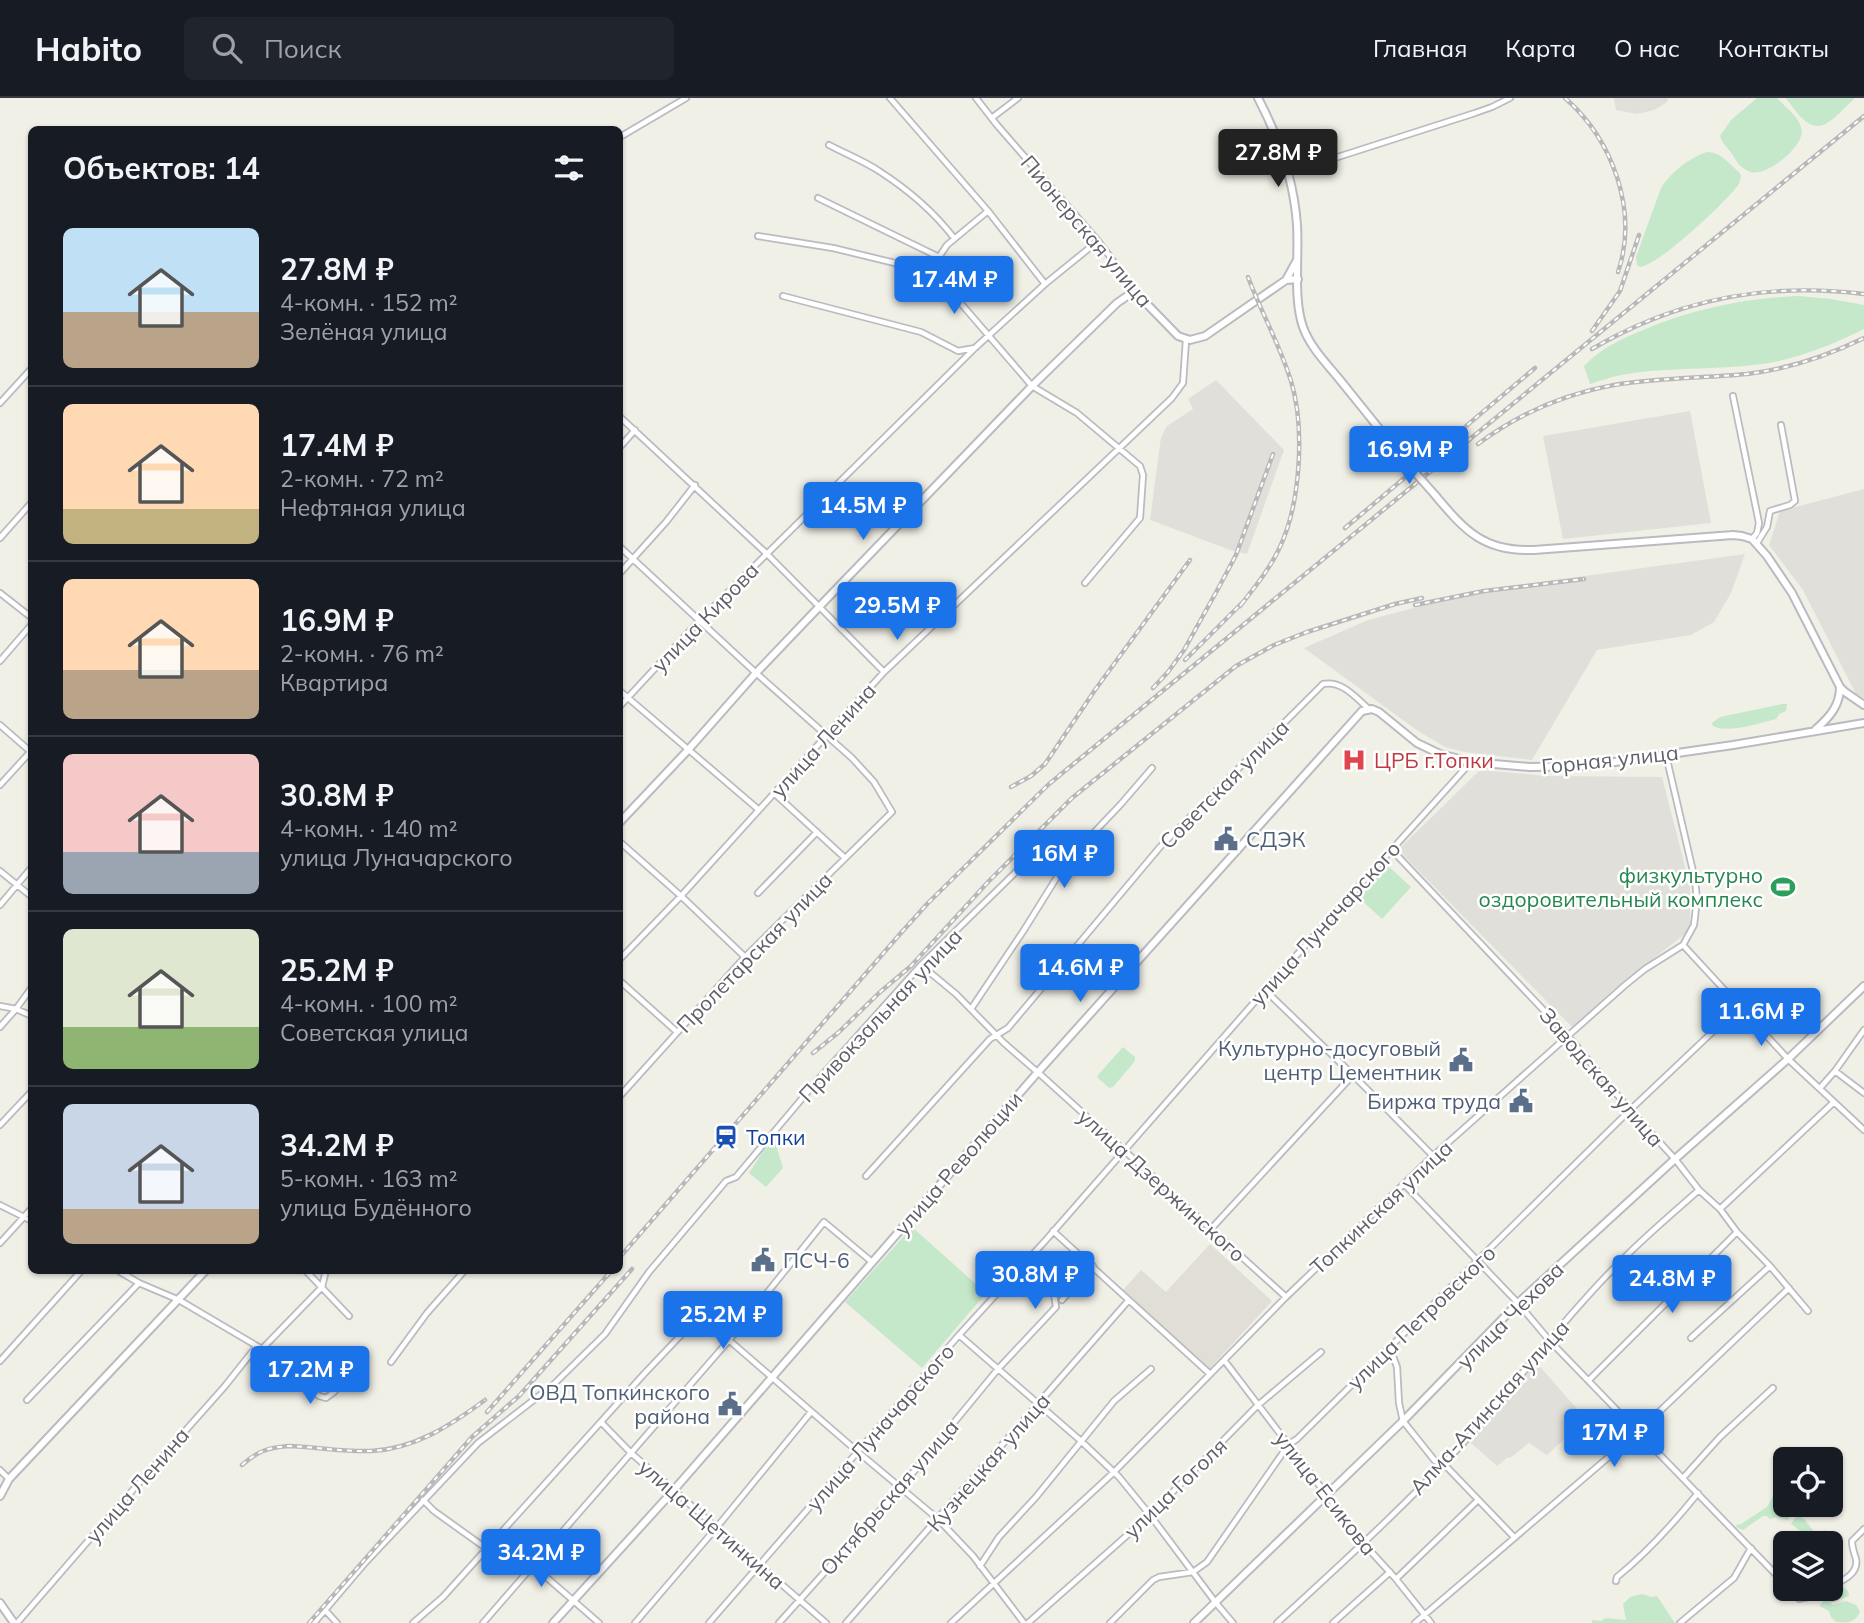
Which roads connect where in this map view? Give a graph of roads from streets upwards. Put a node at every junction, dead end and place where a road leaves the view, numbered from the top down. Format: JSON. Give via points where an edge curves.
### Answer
{"nodes":[{"id":1,"x":686,"y":98,"type":"edge"},
{"id":2,"x":890,"y":98,"type":"edge"},
{"id":3,"x":976,"y":98,"type":"edge"},
{"id":4,"x":1018,"y":98,"type":"edge"},
{"id":5,"x":1258,"y":98,"type":"edge"},
{"id":6,"x":1510,"y":98,"type":"edge"},
{"id":7,"x":993,"y":117,"type":"junction"},
{"id":8,"x":623,"y":135,"type":"edge"},
{"id":9,"x":829,"y":145,"type":"dead end"},
{"id":10,"x":1288,"y":173,"type":"junction"},
{"id":11,"x":818,"y":198,"type":"dead end"},
{"id":12,"x":988,"y":211,"type":"junction"},
{"id":13,"x":758,"y":236,"type":"dead end"},
{"id":14,"x":954,"y":238,"type":"junction"},
{"id":15,"x":1098,"y":241,"type":"junction"},
{"id":16,"x":939,"y":257,"type":"junction"},
{"id":17,"x":1297,"y":258,"type":"junction"},
{"id":18,"x":929,"y":279,"type":"junction"},
{"id":19,"x":1298,"y":279,"type":"junction"},
{"id":20,"x":1286,"y":280,"type":"junction"},
{"id":21,"x":1045,"y":284,"type":"junction"},
{"id":22,"x":1133,"y":292,"type":"junction"},
{"id":23,"x":783,"y":296,"type":"dead end"},
{"id":24,"x":988,"y":335,"type":"junction"},
{"id":25,"x":1186,"y":340,"type":"junction"},
{"id":26,"x":976,"y":348,"type":"junction"},
{"id":27,"x":28,"y":372,"type":"edge"},
{"id":28,"x":1032,"y":386,"type":"junction"},
{"id":29,"x":1733,"y":396,"type":"dead end"},
{"id":30,"x":0,"y":403,"type":"edge"},
{"id":31,"x":623,"y":420,"type":"edge"},
{"id":32,"x":1781,"y":425,"type":"dead end"},
{"id":33,"x":635,"y":430,"type":"junction"},
{"id":34,"x":623,"y":444,"type":"edge"},
{"id":35,"x":1120,"y":447,"type":"junction"},
{"id":36,"x":695,"y":485,"type":"junction"},
{"id":37,"x":28,"y":506,"type":"edge"},
{"id":38,"x":0,"y":538,"type":"edge"},
{"id":39,"x":1754,"y":541,"type":"junction"},
{"id":40,"x":623,"y":550,"type":"edge"},
{"id":41,"x":767,"y":554,"type":"junction"},
{"id":42,"x":632,"y":559,"type":"junction"},
{"id":43,"x":623,"y":570,"type":"edge"},
{"id":44,"x":1085,"y":583,"type":"dead end"},
{"id":45,"x":1,"y":597,"type":"edge"},
{"id":46,"x":819,"y":607,"type":"junction"},
{"id":47,"x":28,"y":615,"type":"edge"},
{"id":48,"x":699,"y":621,"type":"junction"},
{"id":49,"x":28,"y":628,"type":"edge"},
{"id":50,"x":0,"y":660,"type":"edge"},
{"id":51,"x":884,"y":672,"type":"junction"},
{"id":52,"x":756,"y":673,"type":"junction"},
{"id":53,"x":1840,"y":687,"type":"junction"},
{"id":54,"x":623,"y":694,"type":"edge"},
{"id":55,"x":627,"y":698,"type":"junction"},
{"id":56,"x":623,"y":703,"type":"edge"},
{"id":57,"x":1864,"y":705,"type":"edge"},
{"id":58,"x":1368,"y":709,"type":"junction"},
{"id":59,"x":1864,"y":723,"type":"edge"},
{"id":60,"x":0,"y":725,"type":"edge"},
{"id":61,"x":1815,"y":730,"type":"junction"},
{"id":62,"x":826,"y":735,"type":"junction"},
{"id":63,"x":28,"y":748,"type":"edge"},
{"id":64,"x":688,"y":750,"type":"junction"},
{"id":65,"x":28,"y":754,"type":"edge"},
{"id":66,"x":1666,"y":754,"type":"junction"},
{"id":67,"x":1471,"y":762,"type":"junction"},
{"id":68,"x":1152,"y":768,"type":"dead end"},
{"id":69,"x":0,"y":786,"type":"edge"},
{"id":70,"x":774,"y":793,"type":"junction"},
{"id":71,"x":759,"y":810,"type":"junction"},
{"id":72,"x":623,"y":819,"type":"edge"},
{"id":73,"x":817,"y":832,"type":"junction"},
{"id":74,"x":623,"y":845,"type":"edge"},
{"id":75,"x":1391,"y":849,"type":"junction"},
{"id":76,"x":845,"y":858,"type":"junction"},
{"id":77,"x":1021,"y":867,"type":"dead end"},
{"id":78,"x":0,"y":871,"type":"edge"},
{"id":79,"x":28,"y":872,"type":"edge"},
{"id":80,"x":17,"y":884,"type":"junction"},
{"id":81,"x":758,"y":893,"type":"dead end"},
{"id":82,"x":28,"y":894,"type":"edge"},
{"id":83,"x":681,"y":896,"type":"junction"},
{"id":84,"x":0,"y":905,"type":"edge"},
{"id":85,"x":1683,"y":945,"type":"junction"},
{"id":86,"x":623,"y":956,"type":"edge"},
{"id":87,"x":745,"y":957,"type":"junction"},
{"id":88,"x":921,"y":965,"type":"junction"},
{"id":89,"x":623,"y":984,"type":"edge"},
{"id":90,"x":1864,"y":986,"type":"edge"},
{"id":91,"x":1265,"y":990,"type":"junction"},
{"id":92,"x":28,"y":992,"type":"edge"},
{"id":93,"x":0,"y":1006,"type":"edge"},
{"id":94,"x":1740,"y":1006,"type":"junction"},
{"id":95,"x":16,"y":1009,"type":"junction"},
{"id":96,"x":971,"y":1009,"type":"junction"},
{"id":97,"x":28,"y":1015,"type":"edge"},
{"id":98,"x":0,"y":1027,"type":"edge"},
{"id":99,"x":1864,"y":1030,"type":"edge"},
{"id":100,"x":677,"y":1032,"type":"junction"},
{"id":101,"x":996,"y":1036,"type":"junction"},
{"id":102,"x":1569,"y":1037,"type":"junction"},
{"id":103,"x":1788,"y":1059,"type":"junction"},
{"id":104,"x":1835,"y":1071,"type":"junction"},
{"id":105,"x":1038,"y":1072,"type":"junction"},
{"id":106,"x":1353,"y":1075,"type":"junction"},
{"id":107,"x":1820,"y":1088,"type":"junction"},
{"id":108,"x":623,"y":1093,"type":"edge"},
{"id":109,"x":1864,"y":1093,"type":"edge"},
{"id":110,"x":28,"y":1095,"type":"edge"},
{"id":111,"x":1834,"y":1102,"type":"junction"},
{"id":112,"x":1630,"y":1110,"type":"junction"},
{"id":113,"x":0,"y":1125,"type":"edge"},
{"id":114,"x":1864,"y":1129,"type":"edge"},
{"id":115,"x":1123,"y":1150,"type":"junction"},
{"id":116,"x":1433,"y":1156,"type":"junction"},
{"id":117,"x":1675,"y":1159,"type":"junction"},
{"id":118,"x":866,"y":1175,"type":"dead end"},
{"id":119,"x":1404,"y":1184,"type":"junction"},
{"id":120,"x":1699,"y":1190,"type":"junction"},
{"id":121,"x":0,"y":1205,"type":"edge"},
{"id":122,"x":1720,"y":1209,"type":"junction"},
{"id":123,"x":28,"y":1212,"type":"edge"},
{"id":124,"x":23,"y":1217,"type":"junction"},
{"id":125,"x":28,"y":1220,"type":"edge"},
{"id":126,"x":1211,"y":1229,"type":"junction"},
{"id":127,"x":1053,"y":1231,"type":"junction"},
{"id":128,"x":1737,"y":1232,"type":"junction"},
{"id":129,"x":0,"y":1243,"type":"edge"},
{"id":130,"x":872,"y":1262,"type":"junction"},
{"id":131,"x":1478,"y":1262,"type":"junction"},
{"id":132,"x":1079,"y":1266,"type":"dead end"},
{"id":133,"x":1093,"y":1266,"type":"junction"},
{"id":134,"x":1770,"y":1266,"type":"junction"},
{"id":135,"x":78,"y":1274,"type":"edge"},
{"id":136,"x":124,"y":1274,"type":"edge"},
{"id":137,"x":202,"y":1274,"type":"edge"},
{"id":138,"x":309,"y":1274,"type":"edge"},
{"id":139,"x":325,"y":1274,"type":"edge"},
{"id":140,"x":461,"y":1274,"type":"edge"},
{"id":141,"x":139,"y":1283,"type":"junction"},
{"id":142,"x":322,"y":1287,"type":"junction"},
{"id":143,"x":1789,"y":1289,"type":"junction"},
{"id":144,"x":1286,"y":1297,"type":"junction"},
{"id":145,"x":179,"y":1300,"type":"junction"},
{"id":146,"x":1062,"y":1300,"type":"dead end"},
{"id":147,"x":1128,"y":1301,"type":"junction"},
{"id":148,"x":1518,"y":1303,"type":"junction"},
{"id":149,"x":1808,"y":1311,"type":"dead end"},
{"id":150,"x":349,"y":1316,"type":"dead end"},
{"id":151,"x":959,"y":1335,"type":"junction"},
{"id":152,"x":1691,"y":1338,"type":"dead end"},
{"id":153,"x":730,"y":1339,"type":"junction"},
{"id":154,"x":1549,"y":1340,"type":"junction"},
{"id":155,"x":259,"y":1348,"type":"junction"},
{"id":156,"x":1390,"y":1348,"type":"junction"},
{"id":157,"x":1321,"y":1352,"type":"dead end"},
{"id":158,"x":1224,"y":1360,"type":"junction"},
{"id":159,"x":0,"y":1361,"type":"edge"},
{"id":160,"x":391,"y":1362,"type":"dead end"},
{"id":161,"x":357,"y":1365,"type":"dead end"},
{"id":162,"x":998,"y":1369,"type":"junction"},
{"id":163,"x":1151,"y":1369,"type":"dead end"},
{"id":164,"x":1210,"y":1374,"type":"junction"},
{"id":165,"x":772,"y":1377,"type":"junction"},
{"id":166,"x":1589,"y":1380,"type":"junction"},
{"id":167,"x":1773,"y":1388,"type":"dead end"},
{"id":168,"x":27,"y":1400,"type":"dead end"},
{"id":169,"x":1038,"y":1405,"type":"junction"},
{"id":170,"x":1257,"y":1406,"type":"junction"},
{"id":171,"x":811,"y":1412,"type":"junction"},
{"id":172,"x":601,"y":1422,"type":"junction"},
{"id":173,"x":1404,"y":1422,"type":"junction"},
{"id":174,"x":1639,"y":1431,"type":"junction"},
{"id":175,"x":1081,"y":1441,"type":"junction"},
{"id":176,"x":1289,"y":1444,"type":"junction"},
{"id":177,"x":858,"y":1452,"type":"junction"},
{"id":178,"x":631,"y":1453,"type":"junction"},
{"id":179,"x":1443,"y":1463,"type":"junction"},
{"id":180,"x":0,"y":1470,"type":"edge"},
{"id":181,"x":1113,"y":1473,"type":"junction"},
{"id":182,"x":0,"y":1478,"type":"edge"},
{"id":183,"x":1683,"y":1478,"type":"junction"},
{"id":184,"x":9,"y":1479,"type":"junction"},
{"id":185,"x":901,"y":1487,"type":"junction"},
{"id":186,"x":673,"y":1491,"type":"junction"},
{"id":187,"x":1698,"y":1493,"type":"junction"},
{"id":188,"x":1325,"y":1495,"type":"junction"},
{"id":189,"x":0,"y":1496,"type":"edge"},
{"id":190,"x":424,"y":1500,"type":"junction"},
{"id":191,"x":1478,"y":1500,"type":"junction"},
{"id":192,"x":1150,"y":1515,"type":"junction"},
{"id":193,"x":938,"y":1519,"type":"junction"},
{"id":194,"x":717,"y":1527,"type":"junction"},
{"id":195,"x":1864,"y":1529,"type":"edge"},
{"id":196,"x":499,"y":1536,"type":"junction"},
{"id":197,"x":1514,"y":1537,"type":"junction"},
{"id":198,"x":1364,"y":1544,"type":"junction"},
{"id":199,"x":1751,"y":1548,"type":"junction"},
{"id":200,"x":487,"y":1549,"type":"junction"},
{"id":201,"x":533,"y":1566,"type":"junction"},
{"id":202,"x":760,"y":1566,"type":"junction"},
{"id":203,"x":980,"y":1566,"type":"junction"},
{"id":204,"x":1773,"y":1571,"type":"edge"},
{"id":205,"x":1193,"y":1573,"type":"junction"},
{"id":206,"x":1390,"y":1573,"type":"junction"},
{"id":207,"x":1395,"y":1579,"type":"junction"},
{"id":208,"x":1616,"y":1581,"type":"dead end"},
{"id":209,"x":1843,"y":1581,"type":"edge"},
{"id":210,"x":994,"y":1583,"type":"junction"},
{"id":211,"x":800,"y":1599,"type":"junction"},
{"id":212,"x":573,"y":1600,"type":"junction"},
{"id":213,"x":0,"y":1603,"type":"edge"},
{"id":214,"x":1216,"y":1603,"type":"junction"},
{"id":215,"x":325,"y":1610,"type":"junction"},
{"id":216,"x":1425,"y":1615,"type":"junction"},
{"id":217,"x":15,"y":1623,"type":"edge"},
{"id":218,"x":314,"y":1623,"type":"edge"},
{"id":219,"x":337,"y":1623,"type":"edge"},
{"id":220,"x":413,"y":1623,"type":"edge"},
{"id":221,"x":483,"y":1623,"type":"edge"},
{"id":222,"x":553,"y":1623,"type":"edge"},
{"id":223,"x":599,"y":1623,"type":"edge"},
{"id":224,"x":635,"y":1623,"type":"edge"},
{"id":225,"x":709,"y":1623,"type":"edge"},
{"id":226,"x":779,"y":1623,"type":"edge"},
{"id":227,"x":826,"y":1623,"type":"edge"},
{"id":228,"x":846,"y":1623,"type":"edge"},
{"id":229,"x":951,"y":1623,"type":"edge"},
{"id":230,"x":1026,"y":1623,"type":"edge"},
{"id":231,"x":1110,"y":1623,"type":"edge"},
{"id":232,"x":1194,"y":1623,"type":"edge"},
{"id":233,"x":1233,"y":1623,"type":"edge"},
{"id":234,"x":1277,"y":1623,"type":"edge"},
{"id":235,"x":1333,"y":1623,"type":"edge"},
{"id":236,"x":1415,"y":1623,"type":"edge"},
{"id":237,"x":1431,"y":1623,"type":"edge"},
{"id":238,"x":1680,"y":1623,"type":"edge"}],
"edges":[{"from":1,"to":8,"type":"street"},
{"from":2,"to":12,"type":"street"},
{"from":3,"to":7,"type":"street","name":"Пионерская улица"},
{"from":4,"to":7,"type":"street"},
{"from":5,"to":10,"type":"street"},
{"from":6,"to":10,"type":"street"},
{"from":7,"to":15,"type":"street","name":"Пионерская улица"},
{"from":9,"to":14,"type":"street","via":[[900,186]]},
{"from":10,"to":17,"type":"street","via":[[1296,211]]},
{"from":11,"to":16,"type":"street"},
{"from":12,"to":14,"type":"street"},
{"from":12,"to":21,"type":"street"},
{"from":13,"to":18,"type":"street","via":[[886,260]]},
{"from":14,"to":16,"type":"street"},
{"from":15,"to":21,"type":"street","name":"улица Кирова"},
{"from":15,"to":22,"type":"street","name":"Пионерская улица"},
{"from":16,"to":18,"type":"street"},
{"from":17,"to":19,"type":"street"},
{"from":17,"to":20,"type":"street"},
{"from":18,"to":24,"type":"street","via":[[958,300]]},
{"from":19,"to":20,"type":"street"},
{"from":19,"to":39,"type":"street","bridge":true,"via":[[1300,315],[1318,352],[1404,460],[1475,536],[1510,550],[1732,535]]},
{"from":20,"to":25,"type":"street","via":[[1205,336]]},
{"from":21,"to":24,"type":"street","name":"улица Кирова"},
{"from":22,"to":25,"type":"street","name":"Пионерская улица"},
{"from":22,"to":28,"type":"street"},
{"from":23,"to":26,"type":"street","via":[[921,332],[958,351]]},
{"from":24,"to":26,"type":"street","name":"улица Кирова"},
{"from":24,"to":28,"type":"street"},
{"from":25,"to":35,"type":"street","name":"улица Ленина","via":[[1181,388]]},
{"from":26,"to":41,"type":"street","name":"улица Кирова"},
{"from":27,"to":30,"type":"street"},
{"from":28,"to":35,"type":"street"},
{"from":28,"to":46,"type":"street"},
{"from":29,"to":39,"type":"street","via":[[1759,523]]},
{"from":31,"to":33,"type":"street"},
{"from":32,"to":39,"type":"street","via":[[1795,500],[1771,510],[1767,527]]},
{"from":33,"to":34,"type":"street"},
{"from":33,"to":36,"type":"street"},
{"from":35,"to":44,"type":"street","via":[[1142,471],[1140,518]]},
{"from":35,"to":51,"type":"street","name":"улица Ленина"},
{"from":36,"to":41,"type":"street"},
{"from":36,"to":42,"type":"street"},
{"from":37,"to":38,"type":"street"},
{"from":39,"to":53,"type":"street","via":[[1792,593]]},
{"from":40,"to":42,"type":"street"},
{"from":41,"to":46,"type":"street"},
{"from":41,"to":48,"type":"street","name":"улица Кирова"},
{"from":42,"to":43,"type":"street"},
{"from":42,"to":48,"type":"street"},
{"from":45,"to":47,"type":"street"},
{"from":46,"to":51,"type":"street"},
{"from":46,"to":52,"type":"street"},
{"from":48,"to":52,"type":"street"},
{"from":48,"to":55,"type":"street","name":"улица Кирова"},
{"from":49,"to":50,"type":"street"},
{"from":51,"to":62,"type":"street","name":"улица Ленина"},
{"from":52,"to":62,"type":"street"},
{"from":52,"to":64,"type":"street"},
{"from":53,"to":57,"type":"street"},
{"from":53,"to":61,"type":"street","via":[[1834,710]]},
{"from":54,"to":55,"type":"street"},
{"from":55,"to":56,"type":"street","name":"улица Кирова"},
{"from":55,"to":64,"type":"street"},
{"from":58,"to":67,"type":"street","name":"Горная улица","via":[[1380,712],[1423,747]]},
{"from":58,"to":101,"type":"street","name":"Советская улица","via":[[1338,684],[1323,684],[1160,846],[1008,1028]]},
{"from":58,"to":105,"type":"street","name":"улица Революции"},
{"from":59,"to":61,"type":"street","name":"Горная улица"},
{"from":60,"to":63,"type":"street"},
{"from":61,"to":66,"type":"street","name":"Горная улица"},
{"from":62,"to":70,"type":"street","name":"улица Ленина"},
{"from":62,"to":76,"type":"street","name":"Пролетарская улица","via":[[874,782],[892,812]]},
{"from":64,"to":71,"type":"street"},
{"from":64,"to":72,"type":"street"},
{"from":65,"to":69,"type":"street"},
{"from":66,"to":67,"type":"street","name":"Горная улица","via":[[1587,766]]},
{"from":66,"to":85,"type":"street","via":[[1697,898],[1694,925]]},
{"from":67,"to":75,"type":"street","name":"улица Луначарского"},
{"from":68,"to":96,"type":"street","via":[[1068,861]]},
{"from":70,"to":71,"type":"street","name":"улица Ленина"},
{"from":70,"to":73,"type":"street"},
{"from":71,"to":83,"type":"street","name":"улица Ленина"},
{"from":73,"to":76,"type":"street"},
{"from":73,"to":81,"type":"street"},
{"from":74,"to":83,"type":"street"},
{"from":75,"to":91,"type":"street","name":"улица Луначарского"},
{"from":75,"to":102,"type":"street","name":"Заводская улица"},
{"from":76,"to":87,"type":"street","name":"Пролетарская улица"},
{"from":77,"to":88,"type":"street","name":"Привокзальная улица"},
{"from":78,"to":80,"type":"street"},
{"from":79,"to":80,"type":"street"},
{"from":80,"to":82,"type":"street"},
{"from":80,"to":84,"type":"street"},
{"from":83,"to":86,"type":"street","name":"улица Ленина"},
{"from":83,"to":87,"type":"street"},
{"from":85,"to":94,"type":"street"},
{"from":85,"to":102,"type":"street","name":"Топкинская улица","via":[[1645,969]]},
{"from":87,"to":100,"type":"street","name":"Пролетарская улица"},
{"from":88,"to":96,"type":"street","name":"улица Дзержинского"},
{"from":88,"to":190,"type":"street","name":"Привокзальная улица","via":[[736,1177],[726,1181],[649,1272],[606,1334],[553,1385],[478,1443]]},
{"from":89,"to":100,"type":"street"},
{"from":90,"to":103,"type":"street","name":"улица Чехова"},
{"from":91,"to":106,"type":"street"},
{"from":91,"to":115,"type":"street","name":"улица Луначарского"},
{"from":92,"to":95,"type":"street"},
{"from":93,"to":95,"type":"street"},
{"from":94,"to":103,"type":"street"},
{"from":94,"to":112,"type":"street","name":"улица Петровского"},
{"from":95,"to":97,"type":"street"},
{"from":95,"to":98,"type":"street"},
{"from":96,"to":101,"type":"street","name":"улица Дзержинского"},
{"from":99,"to":104,"type":"street"},
{"from":100,"to":108,"type":"street","name":"Пролетарская улица"},
{"from":101,"to":105,"type":"street","name":"улица Дзержинского"},
{"from":101,"to":118,"type":"street","name":"Советская улица"},
{"from":102,"to":112,"type":"street","name":"Заводская улица"},
{"from":102,"to":116,"type":"street","name":"Топкинская улица"},
{"from":103,"to":107,"type":"street"},
{"from":103,"to":117,"type":"street","name":"улица Чехова"},
{"from":104,"to":107,"type":"street"},
{"from":104,"to":109,"type":"street"},
{"from":105,"to":115,"type":"street","name":"улица Дзержинского"},
{"from":105,"to":130,"type":"street","name":"улица Революции"},
{"from":106,"to":116,"type":"street"},
{"from":106,"to":126,"type":"street"},
{"from":107,"to":111,"type":"street"},
{"from":110,"to":113,"type":"street"},
{"from":111,"to":114,"type":"street"},
{"from":111,"to":122,"type":"street"},
{"from":112,"to":117,"type":"street","name":"Заводская улица"},
{"from":112,"to":131,"type":"street","name":"улица Петровского"},
{"from":115,"to":126,"type":"street","name":"улица Дзержинского"},
{"from":115,"to":127,"type":"street","name":"улица Луначарского"},
{"from":116,"to":119,"type":"street","name":"Топкинская улица"},
{"from":117,"to":120,"type":"street","name":"Заводская улица"},
{"from":117,"to":148,"type":"street","name":"улица Чехова"},
{"from":119,"to":131,"type":"street"},
{"from":119,"to":144,"type":"street","name":"Топкинская улица"},
{"from":120,"to":122,"type":"street","name":"Заводская улица"},
{"from":120,"to":154,"type":"street","name":"Алма-Атинская улица","via":[[1624,1258]]},
{"from":121,"to":124,"type":"street"},
{"from":122,"to":128,"type":"street","name":"Заводская улица"},
{"from":123,"to":124,"type":"street"},
{"from":124,"to":125,"type":"street"},
{"from":124,"to":129,"type":"street"},
{"from":126,"to":144,"type":"street","name":"улица Дзержинского"},
{"from":127,"to":133,"type":"street"},
{"from":127,"to":151,"type":"street","name":"улица Луначарского"},
{"from":128,"to":134,"type":"street","name":"Заводская улица"},
{"from":128,"to":166,"type":"street"},
{"from":130,"to":153,"type":"street","via":[[824,1222]]},
{"from":130,"to":165,"type":"street","name":"улица Революции"},
{"from":131,"to":148,"type":"street"},
{"from":131,"to":156,"type":"street","name":"улица Петровского"},
{"from":132,"to":162,"type":"street","name":"Октябрьская улица","via":[[1054,1294],[1056,1307]]},
{"from":133,"to":146,"type":"street"},
{"from":133,"to":147,"type":"street"},
{"from":134,"to":143,"type":"street","name":"Заводская улица"},
{"from":134,"to":152,"type":"street"},
{"from":135,"to":159,"type":"street"},
{"from":136,"to":141,"type":"street"},
{"from":137,"to":145,"type":"street"},
{"from":138,"to":142,"type":"street"},
{"from":139,"to":142,"type":"street"},
{"from":140,"to":160,"type":"street"},
{"from":141,"to":145,"type":"street"},
{"from":141,"to":168,"type":"street"},
{"from":142,"to":150,"type":"street"},
{"from":142,"to":155,"type":"street","name":"улица Ленина"},
{"from":143,"to":149,"type":"street","name":"Заводская улица"},
{"from":143,"to":174,"type":"street"},
{"from":144,"to":158,"type":"street","name":"Топкинская улица"},
{"from":145,"to":155,"type":"street"},
{"from":145,"to":184,"type":"street"},
{"from":147,"to":164,"type":"street"},
{"from":147,"to":169,"type":"street","name":"Кузнецкая улица"},
{"from":148,"to":154,"type":"street"},
{"from":148,"to":173,"type":"street","name":"улица Чехова"},
{"from":151,"to":162,"type":"street"},
{"from":151,"to":177,"type":"street","name":"улица Луначарского"},
{"from":153,"to":165,"type":"street"},
{"from":153,"to":172,"type":"street","via":[[700,1315]]},
{"from":153,"to":178,"type":"street"},
{"from":154,"to":166,"type":"street"},
{"from":154,"to":179,"type":"street","name":"Алма-Атинская улица"},
{"from":155,"to":161,"type":"street","via":[[326,1398]]},
{"from":155,"to":217,"type":"street","name":"улица Ленина"},
{"from":156,"to":173,"type":"street"},
{"from":156,"to":176,"type":"street","name":"улица Петровского"},
{"from":157,"to":170,"type":"street","name":"улица Гоголя"},
{"from":158,"to":164,"type":"street","name":"Топкинская улица"},
{"from":158,"to":170,"type":"street","name":"улица Есикова"},
{"from":162,"to":169,"type":"street"},
{"from":162,"to":185,"type":"street","name":"Октябрьская улица"},
{"from":163,"to":175,"type":"street","via":[[1114,1401]]},
{"from":164,"to":181,"type":"street","name":"Топкинская улица"},
{"from":165,"to":171,"type":"street"},
{"from":165,"to":186,"type":"street","name":"улица Революции"},
{"from":166,"to":174,"type":"street"},
{"from":167,"to":183,"type":"street"},
{"from":169,"to":175,"type":"street"},
{"from":169,"to":193,"type":"street","name":"Кузнецкая улица"},
{"from":170,"to":176,"type":"street","name":"улица Есикова"},
{"from":170,"to":192,"type":"street","name":"улица Гоголя"},
{"from":171,"to":177,"type":"street"},
{"from":171,"to":194,"type":"street"},
{"from":172,"to":178,"type":"street","name":"улица Щетинкина"},
{"from":172,"to":196,"type":"street"},
{"from":173,"to":179,"type":"street","via":[[1436,1461]]},
{"from":173,"to":188,"type":"street","name":"улица Чехова"},
{"from":174,"to":183,"type":"street"},
{"from":174,"to":197,"type":"street"},
{"from":175,"to":181,"type":"street"},
{"from":175,"to":203,"type":"street"},
{"from":176,"to":188,"type":"street","name":"улица Есикова"},
{"from":176,"to":205,"type":"street","name":"улица Петровского","via":[[1216,1552]]},
{"from":177,"to":185,"type":"street"},
{"from":177,"to":202,"type":"street","name":"улица Луначарского"},
{"from":178,"to":186,"type":"street","name":"улица Щетинкина"},
{"from":178,"to":201,"type":"street"},
{"from":179,"to":191,"type":"street"},
{"from":179,"to":198,"type":"street","name":"Алма-Атинская улица"},
{"from":180,"to":184,"type":"street"},
{"from":181,"to":192,"type":"street"},
{"from":181,"to":210,"type":"street","name":"Топкинская улица"},
{"from":182,"to":184,"type":"street"},
{"from":183,"to":187,"type":"street"},
{"from":184,"to":189,"type":"street"},
{"from":185,"to":193,"type":"street"},
{"from":185,"to":211,"type":"street","name":"Октябрьская улица"},
{"from":186,"to":194,"type":"street","name":"улица Щетинкина"},
{"from":186,"to":212,"type":"street","name":"улица Революции"},
{"from":187,"to":199,"type":"street"},
{"from":187,"to":208,"type":"street"},
{"from":188,"to":198,"type":"street","name":"улица Есикова"},
{"from":188,"to":214,"type":"street","name":"улица Чехова"},
{"from":190,"to":200,"type":"street"},
{"from":190,"to":215,"type":"street","name":"Привокзальная улица"},
{"from":191,"to":197,"type":"street"},
{"from":191,"to":207,"type":"street"},
{"from":192,"to":205,"type":"street"},
{"from":192,"to":230,"type":"street","name":"улица Гоголя"},
{"from":193,"to":203,"type":"street"},
{"from":193,"to":228,"type":"street","name":"Кузнецкая улица"},
{"from":194,"to":202,"type":"street","name":"улица Щетинкина"},
{"from":194,"to":224,"type":"street"},
{"from":195,"to":209,"type":"street","via":[[1852,1541],[1856,1569]]},
{"from":196,"to":200,"type":"street"},
{"from":196,"to":201,"type":"street"},
{"from":197,"to":216,"type":"street"},
{"from":198,"to":206,"type":"street","name":"улица Есикова"},
{"from":198,"to":234,"type":"street","name":"Алма-Атинская улица"},
{"from":199,"to":204,"type":"street"},
{"from":199,"to":238,"type":"street","via":[[1734,1578]]},
{"from":200,"to":220,"type":"street"},
{"from":201,"to":212,"type":"street"},
{"from":201,"to":221,"type":"street"},
{"from":202,"to":211,"type":"street","name":"улица Щетинкина"},
{"from":202,"to":225,"type":"street","name":"улица Луначарского"},
{"from":203,"to":210,"type":"street"},
{"from":205,"to":214,"type":"street"},
{"from":205,"to":231,"type":"street","via":[[1153,1580]]},
{"from":206,"to":207,"type":"street","name":"улица Есикова"},
{"from":206,"to":235,"type":"street"},
{"from":207,"to":216,"type":"street","name":"улица Есикова"},
{"from":210,"to":229,"type":"street","name":"Топкинская улица"},
{"from":210,"to":230,"type":"street"},
{"from":211,"to":226,"type":"street","name":"Октябрьская улица"},
{"from":211,"to":227,"type":"street","name":"улица Щетинкина"},
{"from":212,"to":222,"type":"street","name":"улица Революции"},
{"from":212,"to":223,"type":"street"},
{"from":213,"to":217,"type":"street"},
{"from":214,"to":232,"type":"street","name":"улица Чехова"},
{"from":214,"to":233,"type":"street"},
{"from":215,"to":218,"type":"street","name":"Привокзальная улица"},
{"from":215,"to":219,"type":"street"},
{"from":216,"to":236,"type":"street"},
{"from":216,"to":237,"type":"street","name":"улица Есикова"}]}
